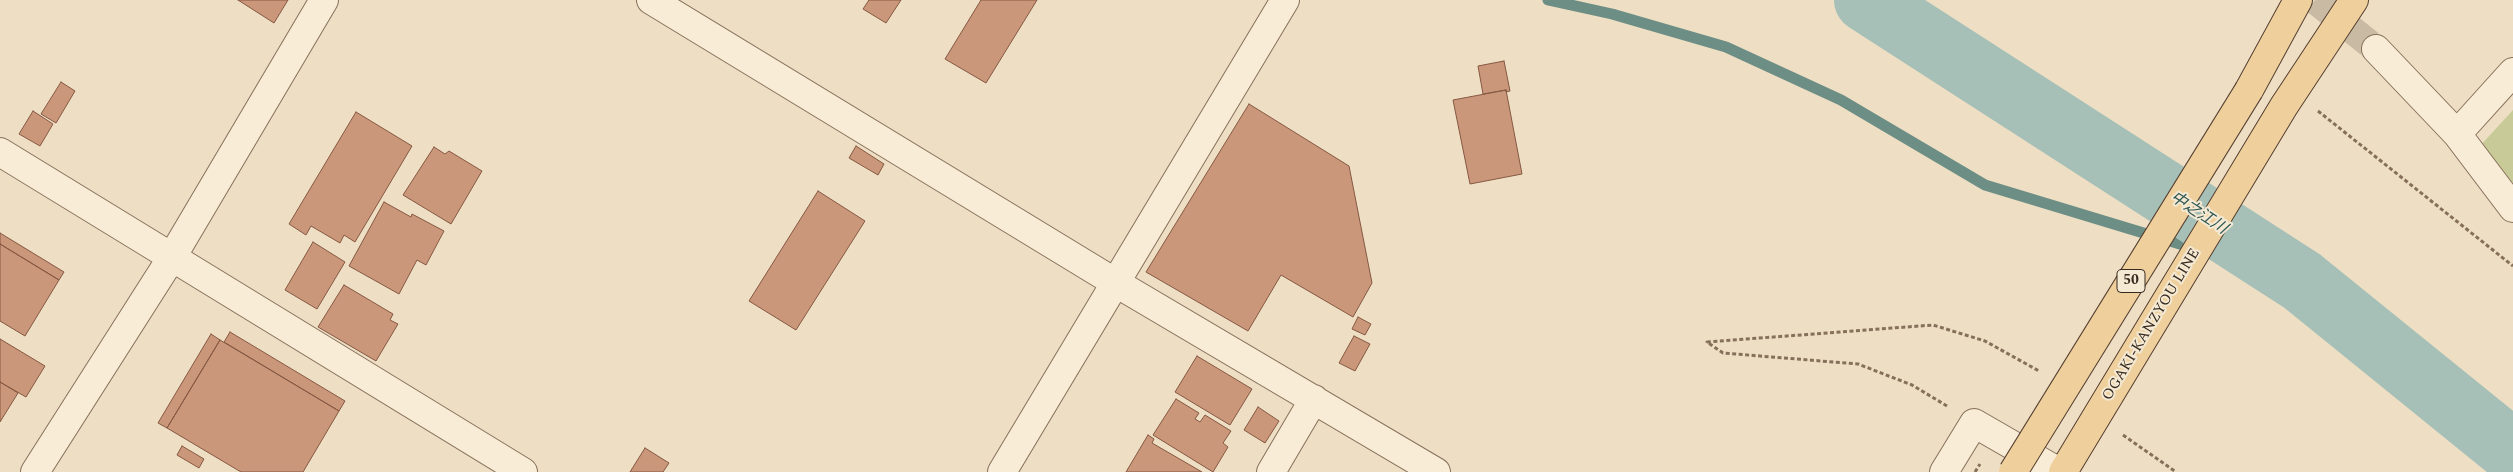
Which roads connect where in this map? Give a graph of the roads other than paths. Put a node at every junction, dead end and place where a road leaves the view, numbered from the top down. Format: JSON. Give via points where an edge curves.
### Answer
{"nodes":[{"id":1,"x":324,"y":0,"type":"edge"},
{"id":2,"x":651,"y":0,"type":"edge"},
{"id":3,"x":1285,"y":0,"type":"edge"},
{"id":4,"x":2298,"y":0,"type":"edge"},
{"id":5,"x":2354,"y":0,"type":"edge"},
{"id":6,"x":2376,"y":49,"type":"tunnel mouth"},
{"id":7,"x":2513,"y":72,"type":"edge"},
{"id":8,"x":2457,"y":134,"type":"junction"},
{"id":9,"x":0,"y":152,"type":"edge"},
{"id":10,"x":2513,"y":208,"type":"edge"},
{"id":11,"x":172,"y":257,"type":"junction"},
{"id":12,"x":1116,"y":283,"type":"junction"},
{"id":13,"x":1314,"y":399,"type":"junction"},
{"id":14,"x":35,"y":472,"type":"edge"},
{"id":15,"x":523,"y":472,"type":"edge"},
{"id":16,"x":1002,"y":472,"type":"edge"},
{"id":17,"x":1271,"y":472,"type":"edge"},
{"id":18,"x":1436,"y":472,"type":"edge"},
{"id":19,"x":1944,"y":472,"type":"edge"},
{"id":20,"x":2013,"y":472,"type":"edge"},
{"id":21,"x":2059,"y":472,"type":"edge"},
{"id":22,"x":2063,"y":472,"type":"edge"}],
"edges":[{"from":1,"to":11,"type":"street"},
{"from":2,"to":12,"type":"street"},
{"from":3,"to":12,"type":"street"},
{"from":4,"to":20,"type":"main road","number":"50","bridge":true,"via":[[2249,90]]},
{"from":5,"to":22,"type":"main road","name":"OGAKI-KANZYOU LINE","via":[[2284,106]]},
{"from":6,"to":8,"type":"street"},
{"from":7,"to":8,"type":"street"},
{"from":8,"to":10,"type":"street"},
{"from":9,"to":11,"type":"street"},
{"from":11,"to":14,"type":"street"},
{"from":11,"to":15,"type":"street"},
{"from":12,"to":13,"type":"street"},
{"from":12,"to":16,"type":"street"},
{"from":13,"to":17,"type":"street"},
{"from":13,"to":18,"type":"street"},
{"from":19,"to":21,"type":"street","via":[[1974,423]]}]}
